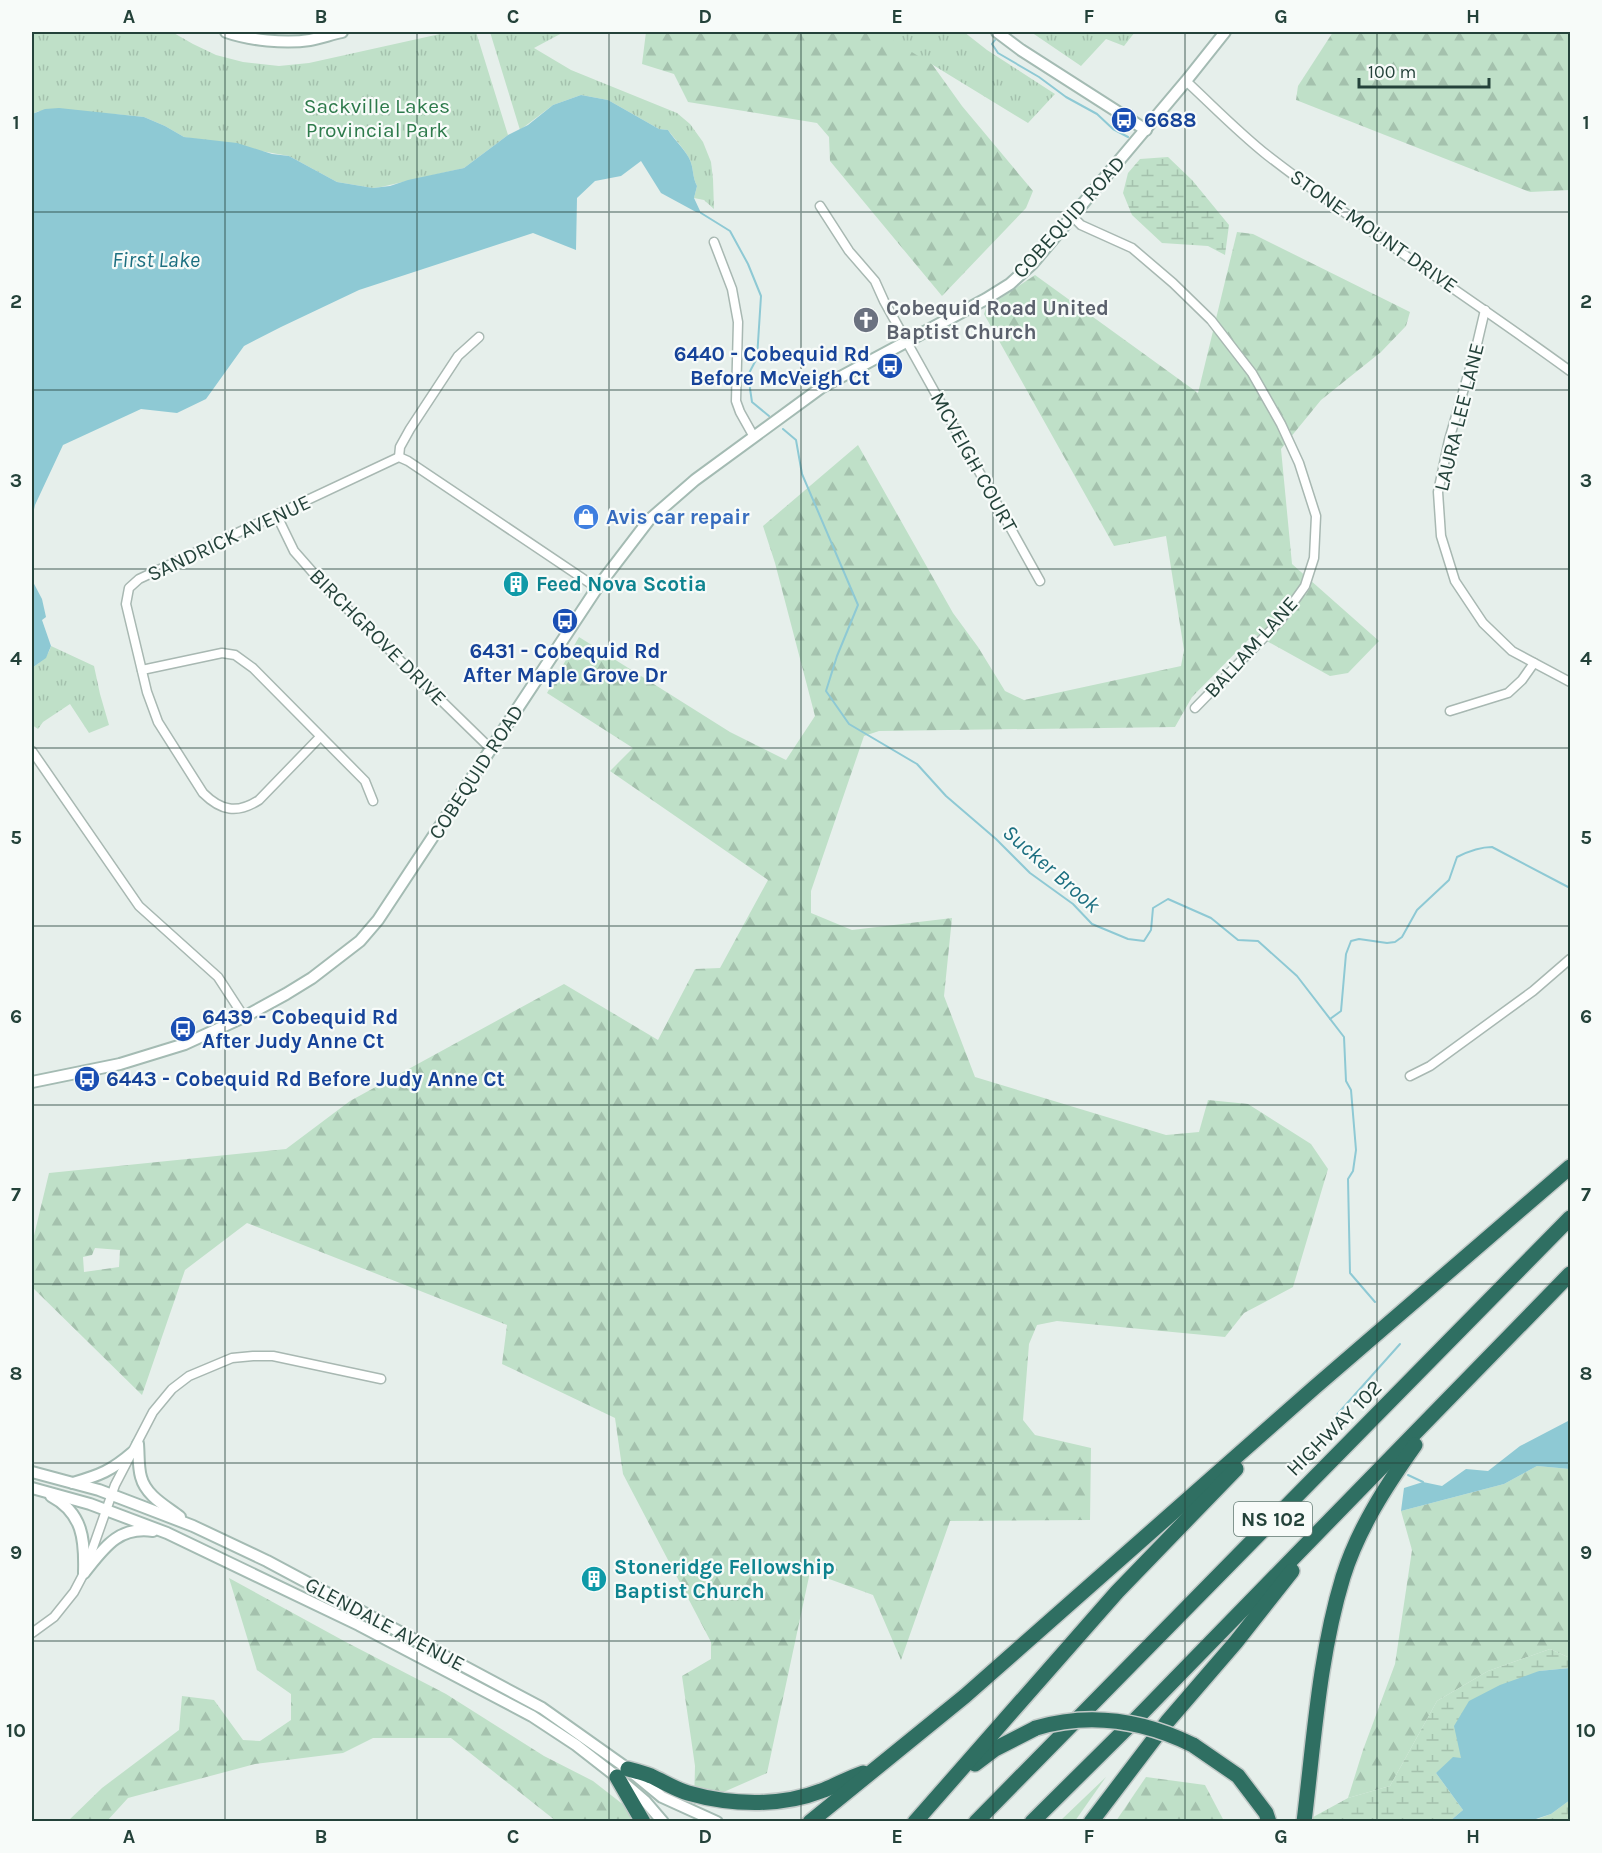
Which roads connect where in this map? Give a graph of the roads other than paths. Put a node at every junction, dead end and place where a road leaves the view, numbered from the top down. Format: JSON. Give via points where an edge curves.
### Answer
{"nodes":[{"id":1,"x":226,"y":32,"type":"edge"},
{"id":2,"x":342,"y":32,"type":"edge"},
{"id":3,"x":997,"y":32,"type":"edge"},
{"id":4,"x":1224,"y":33,"type":"edge"},
{"id":5,"x":1186,"y":81,"type":"junction"},
{"id":6,"x":1146,"y":130,"type":"junction"},
{"id":7,"x":820,"y":206,"type":"dead end"},
{"id":8,"x":1073,"y":218,"type":"junction"},
{"id":9,"x":714,"y":242,"type":"dead end"},
{"id":10,"x":1485,"y":310,"type":"junction"},
{"id":11,"x":479,"y":337,"type":"dead end"},
{"id":12,"x":907,"y":342,"type":"junction"},
{"id":13,"x":1570,"y":371,"type":"edge"},
{"id":14,"x":754,"y":436,"type":"junction"},
{"id":15,"x":399,"y":458,"type":"junction"},
{"id":16,"x":277,"y":516,"type":"junction"},
{"id":17,"x":1041,"y":581,"type":"dead end"},
{"id":18,"x":597,"y":588,"type":"junction"},
{"id":19,"x":1534,"y":663,"type":"junction"},
{"id":20,"x":142,"y":670,"type":"junction"},
{"id":21,"x":1570,"y":682,"type":"edge"},
{"id":22,"x":1195,"y":708,"type":"dead end"},
{"id":23,"x":1450,"y":711,"type":"dead end"},
{"id":24,"x":320,"y":736,"type":"junction"},
{"id":25,"x":491,"y":749,"type":"junction"},
{"id":26,"x":32,"y":751,"type":"edge"},
{"id":27,"x":373,"y":801,"type":"dead end"},
{"id":28,"x":1570,"y":959,"type":"edge"},
{"id":29,"x":244,"y":1017,"type":"junction"},
{"id":30,"x":1410,"y":1076,"type":"dead end"},
{"id":31,"x":32,"y":1082,"type":"edge"},
{"id":32,"x":1570,"y":1167,"type":"edge"},
{"id":33,"x":1570,"y":1218,"type":"edge"},
{"id":34,"x":1570,"y":1274,"type":"edge"},
{"id":35,"x":381,"y":1379,"type":"dead end"},
{"id":36,"x":1315,"y":1387,"type":"junction"},
{"id":37,"x":1442,"y":1408,"type":"junction"},
{"id":38,"x":135,"y":1448,"type":"junction"},
{"id":39,"x":32,"y":1472,"type":"edge"},
{"id":40,"x":73,"y":1483,"type":"junction"},
{"id":41,"x":34,"y":1488,"type":"edge"},
{"id":42,"x":1356,"y":1494,"type":"junction"},
{"id":43,"x":111,"y":1495,"type":"junction"},
{"id":44,"x":106,"y":1510,"type":"junction"},
{"id":45,"x":193,"y":1526,"type":"junction"},
{"id":46,"x":167,"y":1533,"type":"junction"},
{"id":47,"x":84,"y":1573,"type":"junction"},
{"id":48,"x":32,"y":1633,"type":"edge"},
{"id":49,"x":875,"y":1769,"type":"junction"},
{"id":50,"x":622,"y":1773,"type":"junction"},
{"id":51,"x":919,"y":1818,"type":"edge"},
{"id":52,"x":643,"y":1821,"type":"edge"},
{"id":53,"x":663,"y":1821,"type":"edge"},
{"id":54,"x":707,"y":1821,"type":"edge"},
{"id":55,"x":716,"y":1821,"type":"edge"},
{"id":56,"x":810,"y":1821,"type":"edge"},
{"id":57,"x":975,"y":1821,"type":"edge"},
{"id":58,"x":1032,"y":1821,"type":"edge"},
{"id":59,"x":1091,"y":1821,"type":"edge"},
{"id":60,"x":1269,"y":1821,"type":"edge"},
{"id":61,"x":1304,"y":1821,"type":"edge"}],
"edges":[{"from":1,"to":2,"type":"main road","via":[[269,40],[309,40]]},
{"from":3,"to":6,"type":"main road"},
{"from":4,"to":5,"type":"main road","name":"COBEQUID ROAD"},
{"from":5,"to":6,"type":"main road","name":"COBEQUID ROAD"},
{"from":5,"to":10,"type":"street","name":"STONE MOUNT DRIVE","via":[[1266,154]]},
{"from":6,"to":8,"type":"main road","name":"COBEQUID ROAD"},
{"from":7,"to":12,"type":"street","name":"MCVEIGH COURT","via":[[849,251],[880,288]]},
{"from":8,"to":12,"type":"main road","name":"COBEQUID ROAD","via":[[1010,284]]},
{"from":8,"to":22,"type":"street","name":"BALLAM LANE","via":[[1132,248],[1211,321],[1252,373],[1281,424],[1316,516],[1314,558],[1305,586],[1280,621]]},
{"from":9,"to":14,"type":"street","via":[[732,289],[738,322],[736,401]]},
{"from":10,"to":13,"type":"street","name":"STONE MOUNT DRIVE"},
{"from":10,"to":19,"type":"street","name":"LAURA LEE LANE","via":[[1438,492],[1441,536],[1455,581],[1483,623],[1512,651]]},
{"from":11,"to":15,"type":"street","via":[[458,356],[410,429]]},
{"from":12,"to":14,"type":"main road","name":"COBEQUID ROAD","via":[[822,387]]},
{"from":12,"to":17,"type":"street","name":"MCVEIGH COURT"},
{"from":14,"to":18,"type":"main road","name":"COBEQUID ROAD","via":[[649,520]]},
{"from":15,"to":16,"type":"street","name":"SANDRICK AVENUE"},
{"from":15,"to":18,"type":"street"},
{"from":16,"to":20,"type":"street","name":"SANDRICK AVENUE","via":[[134,583],[126,604]]},
{"from":16,"to":25,"type":"street","name":"BIRCHGROVE DRIVE","via":[[294,551],[331,593]]},
{"from":18,"to":25,"type":"main road","name":"COBEQUID ROAD"},
{"from":19,"to":21,"type":"street","name":"LAURA LEE LANE"},
{"from":19,"to":23,"type":"street","via":[[1508,693]]},
{"from":20,"to":24,"type":"street","via":[[222,653],[235,655],[253,668]]},
{"from":20,"to":24,"type":"street","name":"SANDRICK AVENUE","via":[[159,722],[203,793],[223,808],[237,809],[259,800]]},
{"from":24,"to":27,"type":"street","via":[[365,781]]},
{"from":25,"to":29,"type":"main road","name":"COBEQUID ROAD","via":[[378,920],[360,941],[312,978]]},
{"from":26,"to":29,"type":"street","via":[[139,906],[218,977]]},
{"from":28,"to":30,"type":"street","via":[[1533,992],[1430,1066]]},
{"from":29,"to":31,"type":"main road","name":"COBEQUID ROAD","via":[[185,1044],[120,1064]]},
{"from":32,"to":36,"type":"highway"},
{"from":33,"to":57,"type":"highway","name":"HIGHWAY 102","number":"NS 102"},
{"from":34,"to":37,"type":"highway","number":"NS 102"},
{"from":35,"to":38,"type":"street","via":[[273,1356],[232,1358],[189,1376],[172,1389],[153,1412]]},
{"from":36,"to":49,"type":"highway","via":[[965,1696]]},
{"from":36,"to":51,"type":"highway","via":[[1117,1592]]},
{"from":37,"to":42,"type":"highway","number":"NS 102"},
{"from":37,"to":61,"type":"highway","via":[[1385,1488],[1364,1524],[1343,1576],[1326,1650]]},
{"from":38,"to":40,"type":"main road","via":[[115,1468]]},
{"from":38,"to":43,"type":"street"},
{"from":38,"to":45,"type":"main road","via":[[143,1484],[153,1497]]},
{"from":39,"to":40,"type":"main road","name":"GLENDALE AVENUE"},
{"from":40,"to":43,"type":"main road","name":"GLENDALE AVENUE"},
{"from":41,"to":44,"type":"main road","name":"GLENDALE AVENUE"},
{"from":41,"to":47,"type":"main road","via":[[69,1509],[79,1524]]},
{"from":42,"to":58,"type":"highway","number":"NS 102"},
{"from":42,"to":59,"type":"highway","via":[[1167,1722]]},
{"from":43,"to":44,"type":"street"},
{"from":43,"to":45,"type":"main road","name":"GLENDALE AVENUE"},
{"from":44,"to":46,"type":"main road","name":"GLENDALE AVENUE"},
{"from":44,"to":47,"type":"street"},
{"from":45,"to":50,"type":"main road","name":"GLENDALE AVENUE","via":[[267,1561],[542,1708]]},
{"from":46,"to":47,"type":"main road","via":[[136,1530],[117,1536]]},
{"from":46,"to":50,"type":"main road","name":"GLENDALE AVENUE","via":[[359,1625],[532,1716]]},
{"from":47,"to":48,"type":"street","via":[[54,1617]]},
{"from":49,"to":50,"type":"highway","via":[[819,1792],[758,1802],[690,1794],[650,1776]]},
{"from":49,"to":56,"type":"highway"},
{"from":50,"to":52,"type":"highway"},
{"from":50,"to":53,"type":"main road","name":"GLENDALE AVENUE"},
{"from":50,"to":55,"type":"main road","name":"GLENDALE AVENUE","via":[[662,1797]]},
{"from":51,"to":60,"type":"highway","bridge":true,"via":[[995,1749],[1036,1728],[1095,1718],[1145,1726],[1193,1745],[1238,1776]]},
{"from":54,"to":55,"type":"main road","name":"GLENDALE AVENUE"}]}
